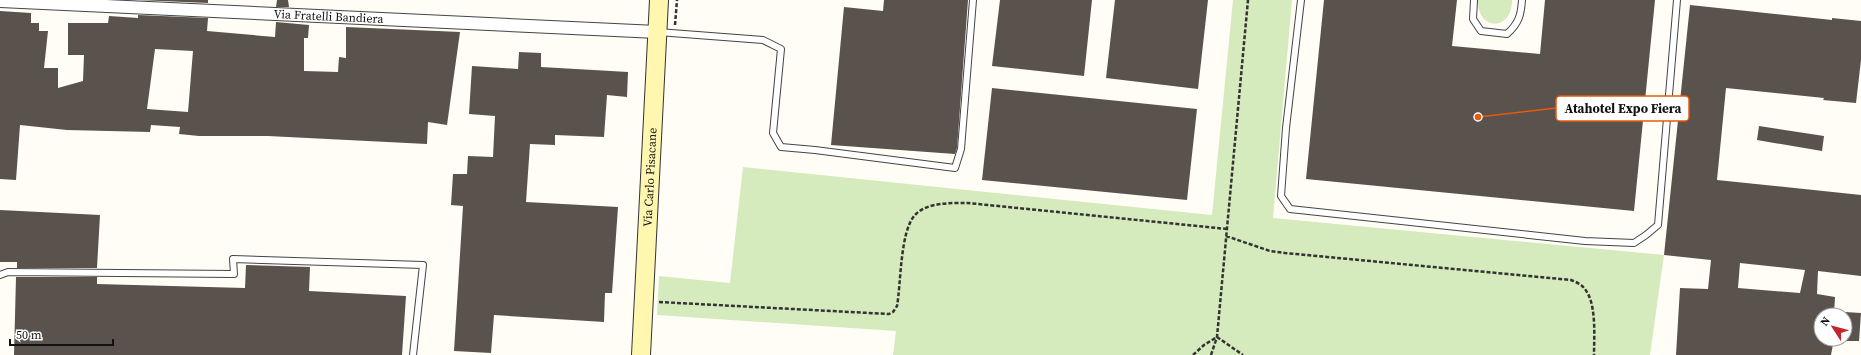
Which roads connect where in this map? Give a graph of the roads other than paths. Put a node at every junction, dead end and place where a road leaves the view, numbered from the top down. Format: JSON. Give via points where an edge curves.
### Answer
{"nodes":[{"id":1,"x":659,"y":0,"type":"edge"},
{"id":2,"x":973,"y":0,"type":"edge"},
{"id":3,"x":1300,"y":0,"type":"edge"},
{"id":4,"x":1474,"y":0,"type":"edge"},
{"id":5,"x":1522,"y":0,"type":"edge"},
{"id":6,"x":1677,"y":0,"type":"edge"},
{"id":7,"x":0,"y":1,"type":"edge"},
{"id":8,"x":657,"y":32,"type":"junction"},
{"id":9,"x":0,"y":275,"type":"edge"},
{"id":10,"x":413,"y":355,"type":"edge"},
{"id":11,"x":641,"y":355,"type":"edge"}],
"edges":[{"from":1,"to":8,"type":"street","name":"Via Carlo Pisacane"},
{"from":2,"to":8,"type":"lane","via":[[961,149],[955,168],[781,147],[773,133],[781,49],[763,40]]},
{"from":3,"to":6,"type":"lane","via":[[1281,196],[1290,208],[1585,241],[1634,243],[1658,225]]},
{"from":4,"to":5,"type":"lane","via":[[1473,19],[1481,30],[1507,34],[1521,16]]},
{"from":7,"to":8,"type":"street","name":"Via Fratelli Bandiera"},
{"from":8,"to":11,"type":"street","name":"Via Carlo Pisacane"},
{"from":9,"to":10,"type":"lane","via":[[8,272],[234,274],[233,259],[423,265]]}]}
